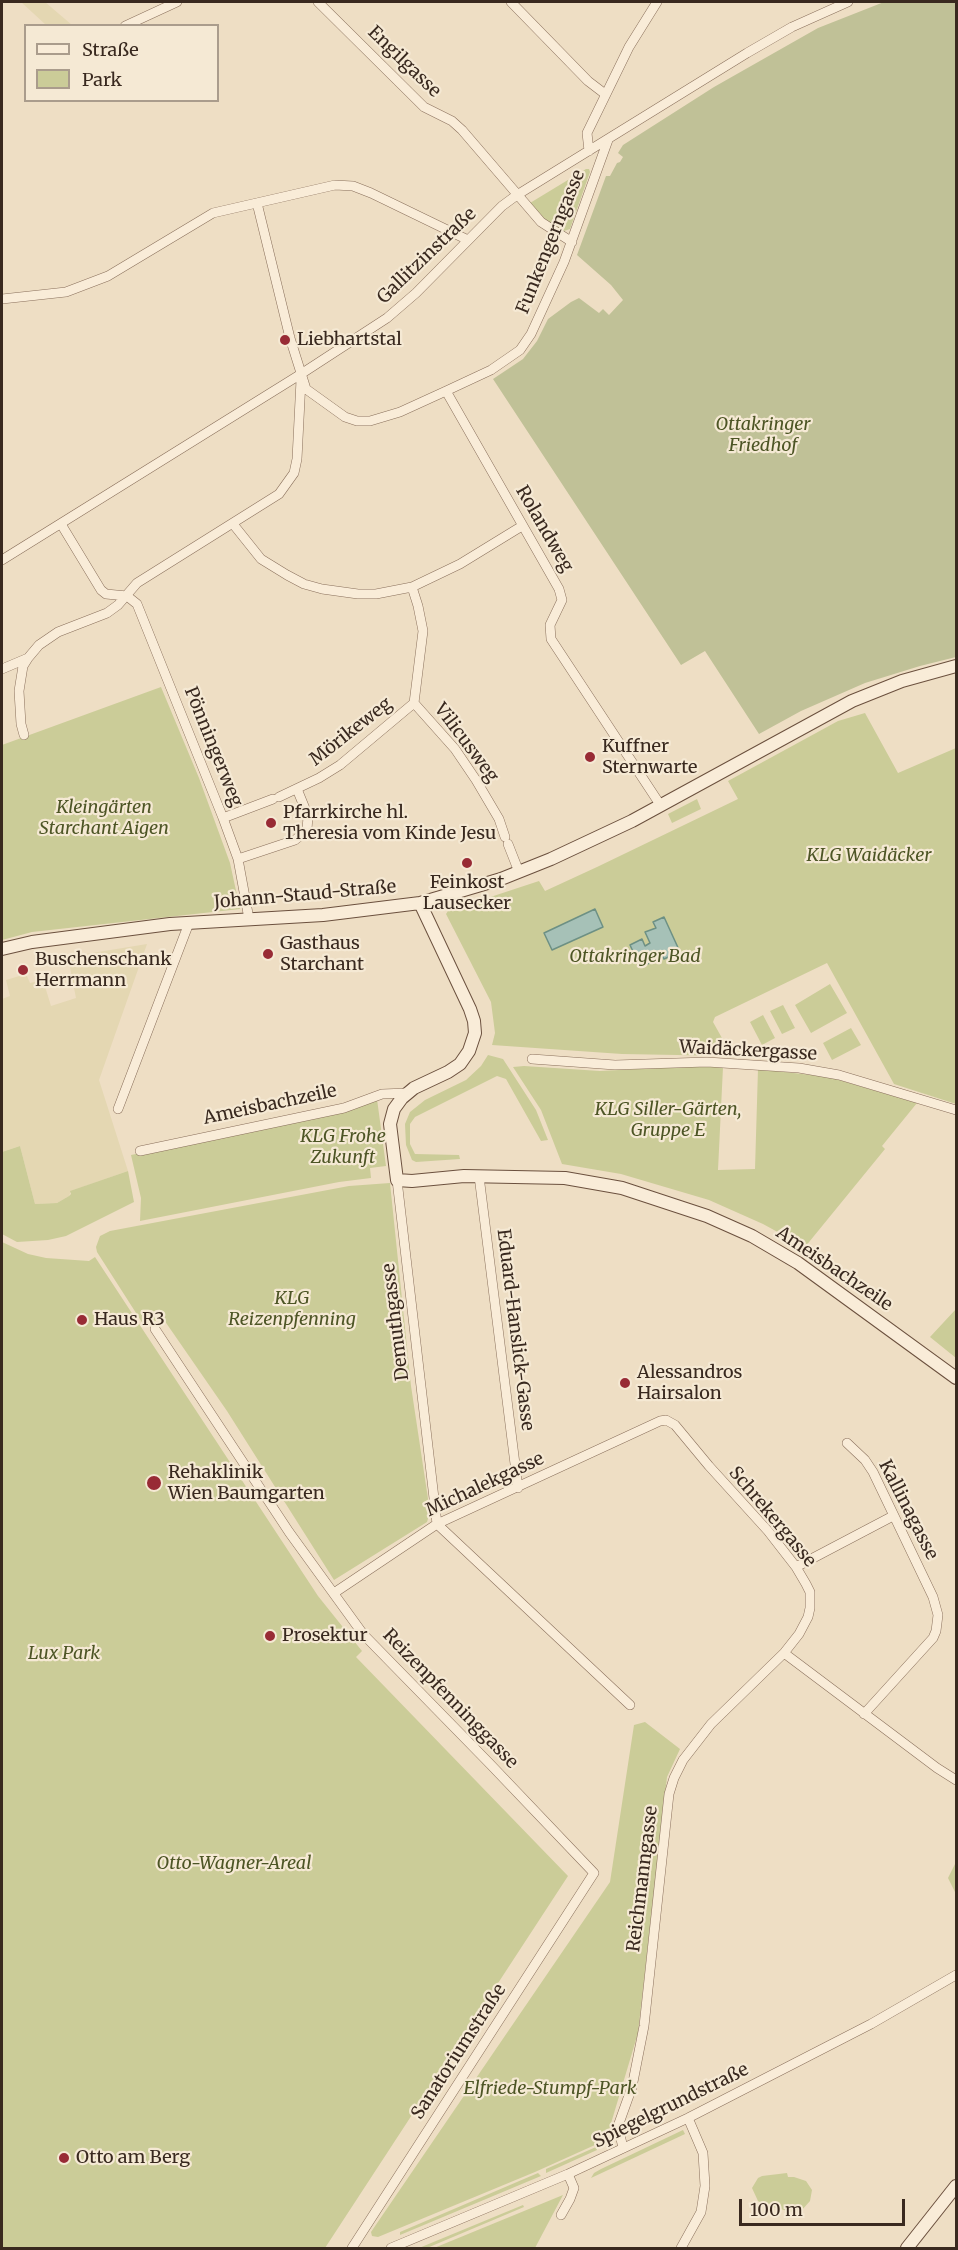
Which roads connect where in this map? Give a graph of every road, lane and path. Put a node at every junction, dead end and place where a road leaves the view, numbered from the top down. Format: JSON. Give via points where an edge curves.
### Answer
{"nodes":[{"id":1,"x":177,"y":2,"type":"edge"},
{"id":2,"x":318,"y":2,"type":"edge"},
{"id":3,"x":511,"y":2,"type":"edge"},
{"id":4,"x":657,"y":2,"type":"edge"},
{"id":5,"x":848,"y":2,"type":"edge"},
{"id":6,"x":129,"y":24,"type":"edge"},
{"id":7,"x":605,"y":93,"type":"junction"},
{"id":8,"x":608,"y":140,"type":"junction"},
{"id":9,"x":589,"y":151,"type":"junction"},
{"id":10,"x":517,"y":195,"type":"junction"},
{"id":11,"x":257,"y":203,"type":"junction"},
{"id":12,"x":468,"y":240,"type":"junction"},
{"id":13,"x":572,"y":242,"type":"junction"},
{"id":14,"x":2,"y":299,"type":"edge"},
{"id":15,"x":301,"y":374,"type":"junction"},
{"id":16,"x":446,"y":391,"type":"junction"},
{"id":17,"x":61,"y":524,"type":"junction"},
{"id":18,"x":233,"y":524,"type":"junction"},
{"id":19,"x":522,"y":526,"type":"junction"},
{"id":20,"x":2,"y":560,"type":"edge"},
{"id":21,"x":412,"y":587,"type":"junction"},
{"id":22,"x":127,"y":596,"type":"junction"},
{"id":23,"x":28,"y":658,"type":"junction"},
{"id":24,"x":957,"y":666,"type":"edge"},
{"id":25,"x":2,"y":669,"type":"edge"},
{"id":26,"x":414,"y":703,"type":"junction"},
{"id":27,"x":24,"y":735,"type":"dead end"},
{"id":28,"x":297,"y":789,"type":"junction"},
{"id":29,"x":661,"y":806,"type":"junction"},
{"id":30,"x":223,"y":818,"type":"junction"},
{"id":31,"x":238,"y":859,"type":"junction"},
{"id":32,"x":519,"y":872,"type":"junction"},
{"id":33,"x":420,"y":903,"type":"junction"},
{"id":34,"x":249,"y":919,"type":"junction"},
{"id":35,"x":189,"y":923,"type":"junction"},
{"id":36,"x":2,"y":950,"type":"edge"},
{"id":37,"x":532,"y":1059,"type":"dead end"},
{"id":38,"x":407,"y":1093,"type":"junction"},
{"id":39,"x":118,"y":1109,"type":"dead end"},
{"id":40,"x":957,"y":1110,"type":"edge"},
{"id":41,"x":140,"y":1151,"type":"dead end"},
{"id":42,"x":479,"y":1176,"type":"junction"},
{"id":43,"x":398,"y":1180,"type":"junction"},
{"id":44,"x":155,"y":1329,"type":"dead end"},
{"id":45,"x":957,"y":1378,"type":"edge"},
{"id":46,"x":660,"y":1421,"type":"joint"},
{"id":47,"x":847,"y":1443,"type":"dead end"},
{"id":48,"x":518,"y":1488,"type":"junction"},
{"id":49,"x":893,"y":1516,"type":"junction"},
{"id":50,"x":437,"y":1524,"type":"junction"},
{"id":51,"x":796,"y":1567,"type":"junction"},
{"id":52,"x":334,"y":1593,"type":"junction"},
{"id":53,"x":784,"y":1653,"type":"junction"},
{"id":54,"x":630,"y":1705,"type":"dead end"},
{"id":55,"x":864,"y":1714,"type":"junction"},
{"id":56,"x":957,"y":1780,"type":"edge"},
{"id":57,"x":594,"y":1873,"type":"joint"},
{"id":58,"x":957,"y":1975,"type":"edge"},
{"id":59,"x":688,"y":2118,"type":"junction"},
{"id":60,"x":623,"y":2148,"type":"junction"},
{"id":61,"x":568,"y":2174,"type":"junction"},
{"id":62,"x":957,"y":2186,"type":"edge"},
{"id":63,"x":561,"y":2215,"type":"dead end"},
{"id":64,"x":352,"y":2248,"type":"edge"},
{"id":65,"x":391,"y":2248,"type":"edge"},
{"id":66,"x":681,"y":2248,"type":"edge"},
{"id":67,"x":907,"y":2248,"type":"edge"}],
"edges":[{"from":1,"to":6,"type":"street"},
{"from":2,"to":10,"type":"street","name":"Engilgasse","via":[[424,106],[462,130]]},
{"from":3,"to":7,"type":"street","via":[[588,81]]},
{"from":4,"to":7,"type":"street"},
{"from":5,"to":8,"type":"street","name":"Gallitzinstraße","via":[[792,27]]},
{"from":7,"to":9,"type":"street","via":[[587,133]]},
{"from":8,"to":9,"type":"street","name":"Gallitzinstraße"},
{"from":8,"to":13,"type":"street","name":"Funkengerngasse"},
{"from":9,"to":10,"type":"street","name":"Gallitzinstraße"},
{"from":10,"to":12,"type":"street","name":"Gallitzinstraße"},
{"from":10,"to":13,"type":"street","name":"Engilgasse","via":[[540,222]]},
{"from":11,"to":12,"type":"street","via":[[318,187],[353,186]]},
{"from":11,"to":14,"type":"street","via":[[213,213],[97,281],[66,292]]},
{"from":11,"to":15,"type":"street"},
{"from":12,"to":15,"type":"street","name":"Gallitzinstraße","via":[[387,318]]},
{"from":13,"to":16,"type":"street","name":"Funkengerngasse","via":[[539,318],[520,350],[491,370]]},
{"from":15,"to":16,"type":"street","name":"Funkengerngasse","via":[[306,389],[315,398],[357,421],[384,418]]},
{"from":15,"to":17,"type":"street","name":"Gallitzinstraße"},
{"from":15,"to":18,"type":"street","via":[[294,473],[279,494]]},
{"from":16,"to":19,"type":"street","name":"Rolandweg"},
{"from":17,"to":20,"type":"street","name":"Gallitzinstraße"},
{"from":17,"to":22,"type":"street","via":[[101,590]]},
{"from":18,"to":21,"type":"street","via":[[261,559],[304,584],[358,594]]},
{"from":18,"to":22,"type":"street","via":[[137,583]]},
{"from":19,"to":21,"type":"street","via":[[460,564]]},
{"from":19,"to":29,"type":"street","name":"Rolandweg","via":[[561,593],[561,605],[549,629],[551,639]]},
{"from":21,"to":26,"type":"street","name":"Mörikeweg","via":[[423,631]]},
{"from":22,"to":23,"type":"street","via":[[107,613],[49,637]]},
{"from":22,"to":30,"type":"street","name":"Pönningerweg","via":[[137,604]]},
{"from":23,"to":25,"type":"street"},
{"from":23,"to":27,"type":"street","via":[[19,692]]},
{"from":24,"to":29,"type":"street","name":"Johann-Staud-Straße","via":[[902,681],[852,701]]},
{"from":26,"to":28,"type":"street","name":"Mörikeweg","via":[[340,765]]},
{"from":26,"to":32,"type":"street","name":"Vilicusweg","via":[[455,749],[476,780],[499,819]]},
{"from":28,"to":30,"type":"street","name":"Mörikeweg"},
{"from":28,"to":31,"type":"street","via":[[308,816],[307,830],[295,840]]},
{"from":29,"to":32,"type":"street","name":"Johann-Staud-Straße","via":[[604,836]]},
{"from":30,"to":31,"type":"street","name":"Pönningerweg"},
{"from":31,"to":34,"type":"street","name":"Pönningerweg"},
{"from":32,"to":33,"type":"street","name":"Johann-Staud-Straße"},
{"from":33,"to":34,"type":"street","name":"Johann-Staud-Straße"},
{"from":33,"to":38,"type":"street","via":[[470,1009],[475,1033],[460,1064]]},
{"from":34,"to":35,"type":"street","name":"Johann-Staud-Straße"},
{"from":35,"to":36,"type":"street","name":"Johann-Staud-Straße","via":[[32,942]]},
{"from":35,"to":39,"type":"street"},
{"from":37,"to":40,"type":"street","name":"Waidäckergasse","via":[[615,1065],[708,1062],[799,1068],[839,1075]]},
{"from":38,"to":41,"type":"street","name":"Ameisbachzeile","via":[[382,1094],[344,1108]]},
{"from":38,"to":43,"type":"street","name":"Demuthgasse","via":[[397,1104],[390,1124]]},
{"from":42,"to":43,"type":"street","name":"Ameisbachzeile"},
{"from":42,"to":45,"type":"street","name":"Ameisbachzeile","via":[[565,1179],[622,1188],[707,1216],[798,1263]]},
{"from":42,"to":48,"type":"street","name":"Eduard-Hanslick-Gasse"},
{"from":43,"to":50,"type":"street","name":"Demuthgasse"},
{"from":44,"to":52,"type":"street","name":"Reizenpfenninggasse","via":[[289,1532]]},
{"from":46,"to":48,"type":"street","name":"Michalekgasse"},
{"from":46,"to":51,"type":"street","name":"Schrekergasse","via":[[675,1425]]},
{"from":47,"to":49,"type":"street","name":"Kallinagasse","via":[[873,1472]]},
{"from":48,"to":50,"type":"street","name":"Michalekgasse"},
{"from":49,"to":51,"type":"street"},
{"from":49,"to":55,"type":"street","name":"Kallinagasse","via":[[933,1598],[938,1623],[933,1638]]},
{"from":50,"to":52,"type":"street","name":"Michalekgasse"},
{"from":50,"to":54,"type":"street"},
{"from":51,"to":53,"type":"street","name":"Schrekergasse","via":[[810,1592],[810,1608],[804,1626]]},
{"from":52,"to":57,"type":"street","name":"Reizenpfenninggasse","via":[[363,1634]]},
{"from":53,"to":55,"type":"street"},
{"from":53,"to":60,"type":"street","name":"Reichmanngasse","via":[[711,1724],[674,1778],[669,1794],[644,2026],[632,2087],[618,2126]]},
{"from":55,"to":56,"type":"street"},
{"from":57,"to":64,"type":"street","name":"Sanatoriumstraße"},
{"from":58,"to":59,"type":"street","name":"Spiegelgrundstraße"},
{"from":59,"to":60,"type":"street","name":"Spiegelgrundstraße"},
{"from":59,"to":66,"type":"street","via":[[703,2153],[705,2186],[701,2212]]},
{"from":60,"to":61,"type":"street","name":"Spiegelgrundstraße"},
{"from":61,"to":63,"type":"street","via":[[574,2188]]},
{"from":61,"to":65,"type":"street","name":"Spiegelgrundstraße"},
{"from":62,"to":67,"type":"street"}]}
